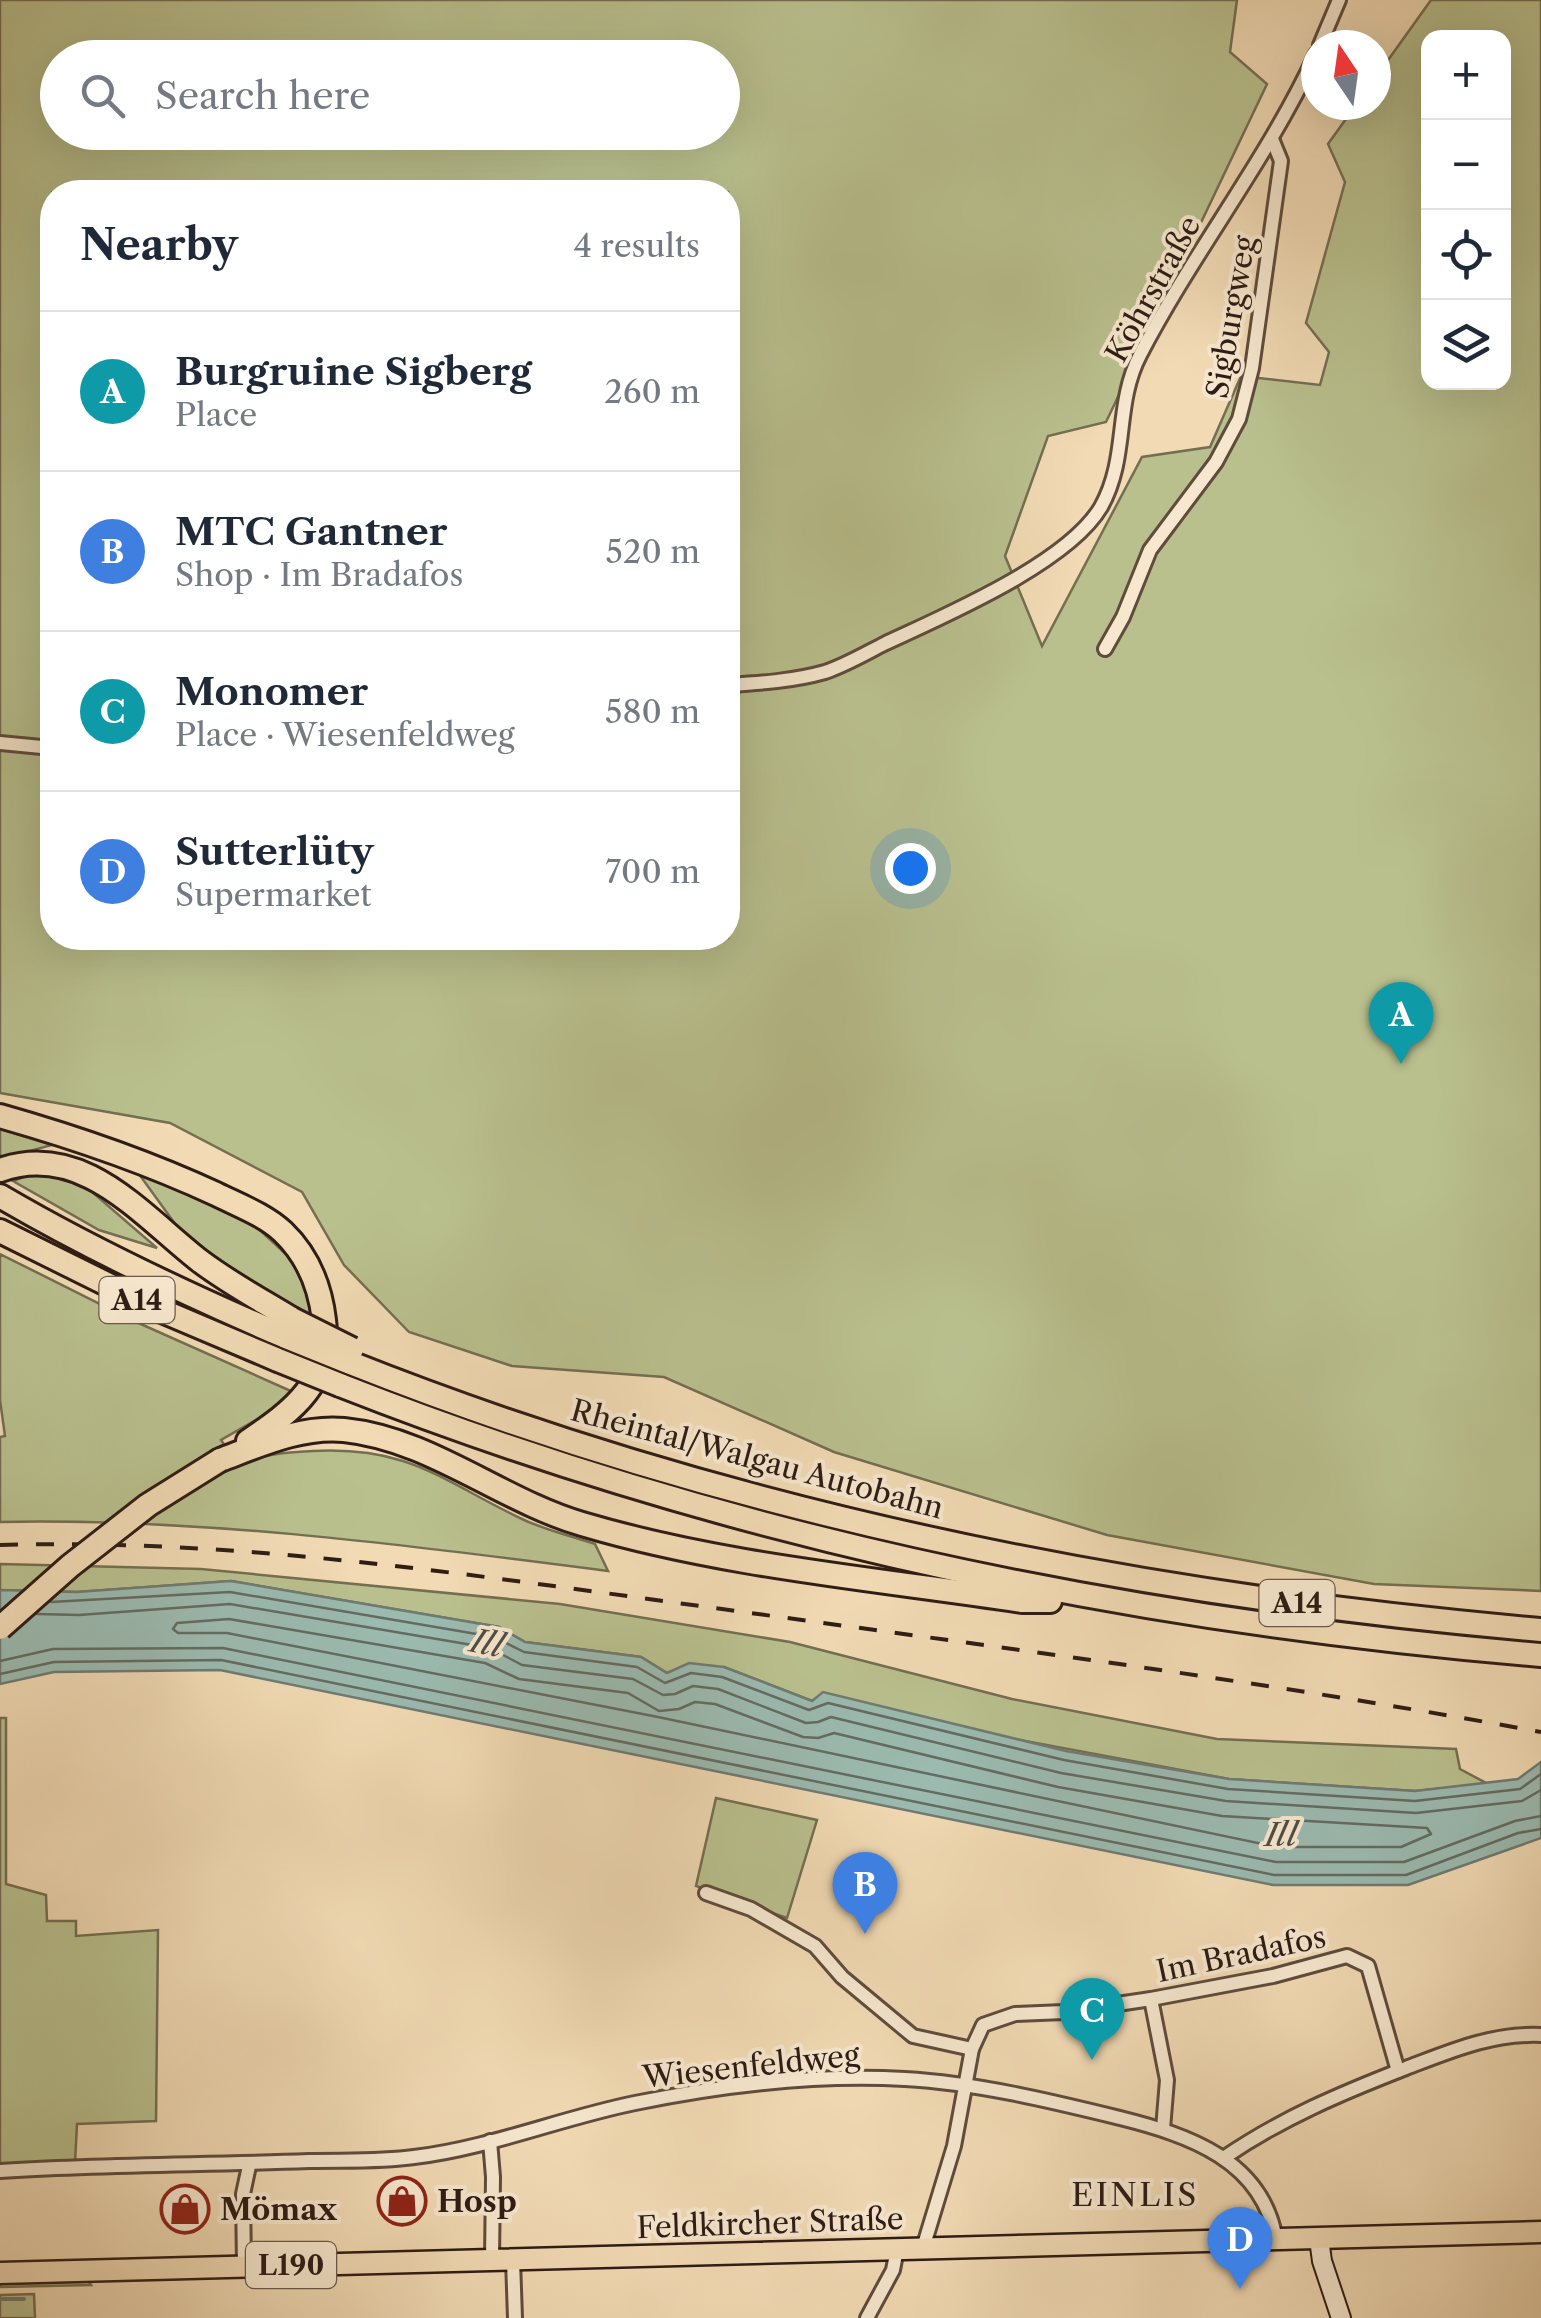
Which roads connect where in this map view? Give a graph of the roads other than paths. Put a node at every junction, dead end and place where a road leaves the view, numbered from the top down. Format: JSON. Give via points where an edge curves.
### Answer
{"nodes":[{"id":1,"x":1339,"y":0,"type":"edge"},
{"id":2,"x":1326,"y":30,"type":"edge"},
{"id":3,"x":1301,"y":83,"type":"edge"},
{"id":4,"x":1272,"y":139,"type":"junction"},
{"id":5,"x":1106,"y":649,"type":"dead end"},
{"id":6,"x":740,"y":684,"type":"edge"},
{"id":7,"x":0,"y":742,"type":"edge"},
{"id":8,"x":40,"y":747,"type":"edge"},
{"id":9,"x":0,"y":1116,"type":"edge"},
{"id":10,"x":0,"y":1170,"type":"edge"},
{"id":11,"x":4,"y":1199,"type":"edge"},
{"id":12,"x":0,"y":1231,"type":"edge"},
{"id":13,"x":289,"y":1328,"type":"junction"},
{"id":14,"x":220,"y":1460,"type":"junction"},
{"id":15,"x":1114,"y":1602,"type":"junction"},
{"id":16,"x":0,"y":1628,"type":"edge"},
{"id":17,"x":1541,"y":1630,"type":"edge"},
{"id":18,"x":1541,"y":1655,"type":"edge"},
{"id":19,"x":706,"y":1892,"type":"dead end"},
{"id":20,"x":1151,"y":1999,"type":"junction"},
{"id":21,"x":1541,"y":2035,"type":"edge"},
{"id":22,"x":972,"y":2048,"type":"junction"},
{"id":23,"x":1398,"y":2071,"type":"junction"},
{"id":24,"x":963,"y":2085,"type":"junction"},
{"id":25,"x":1163,"y":2129,"type":"junction"},
{"id":26,"x":490,"y":2141,"type":"junction"},
{"id":27,"x":1224,"y":2157,"type":"junction"},
{"id":28,"x":249,"y":2166,"type":"junction"},
{"id":29,"x":0,"y":2171,"type":"edge"},
{"id":30,"x":1541,"y":2232,"type":"edge"},
{"id":31,"x":1319,"y":2239,"type":"junction"},
{"id":32,"x":1276,"y":2240,"type":"junction"},
{"id":33,"x":922,"y":2248,"type":"junction"},
{"id":34,"x":897,"y":2249,"type":"junction"},
{"id":35,"x":503,"y":2260,"type":"junction"},
{"id":36,"x":244,"y":2266,"type":"junction"},
{"id":37,"x":0,"y":2273,"type":"edge"},
{"id":38,"x":514,"y":2318,"type":"edge"},
{"id":39,"x":867,"y":2318,"type":"edge"},
{"id":40,"x":1342,"y":2318,"type":"edge"}],
"edges":[{"from":1,"to":2,"type":"street"},
{"from":3,"to":4,"type":"street","name":"Köhrstraße"},
{"from":4,"to":5,"type":"street","name":"Sigburgweg","via":[[1282,160],[1239,419],[1216,462],[1150,550]]},
{"from":4,"to":6,"type":"street","name":"Köhrstraße","via":[[1140,356],[1124,393],[1115,472],[1091,522],[1007,581],[830,670]]},
{"from":7,"to":8,"type":"street"},
{"from":9,"to":14,"type":"highway","via":[[197,1185],[280,1230],[300,1252],[320,1294],[322,1365],[308,1394],[288,1414]]},
{"from":10,"to":13,"type":"highway","via":[[38,1162],[88,1174]]},
{"from":11,"to":13,"type":"highway","name":"Rheintal/Walgau Autobahn","number":"A14","via":[[131,1266]]},
{"from":12,"to":15,"type":"highway","name":"Rheintal/Walgau Autobahn","number":"A14","bridge":true,"via":[[152,1307],[444,1426],[749,1518],[989,1579]]},
{"from":13,"to":17,"type":"highway","name":"Rheintal/Walgau Autobahn","number":"A14","bridge":true,"via":[[389,1378],[540,1431],[818,1512],[1218,1592]]},
{"from":14,"to":15,"type":"highway","via":[[308,1431],[342,1430],[435,1456],[540,1511],[683,1550],[1022,1601]]},
{"from":14,"to":16,"type":"highway","bridge":true,"via":[[148,1504]]},
{"from":15,"to":18,"type":"highway","name":"Rheintal/Walgau Autobahn","number":"A14"},
{"from":19,"to":22,"type":"street","via":[[815,1946],[913,2036]]},
{"from":20,"to":22,"type":"street","name":"Im Bradafos","via":[[998,2018],[983,2024]]},
{"from":20,"to":23,"type":"street","name":"Im Bradafos","via":[[1348,1956],[1368,1966]]},
{"from":20,"to":25,"type":"street","via":[[1167,2080]]},
{"from":21,"to":23,"type":"street","via":[[1472,2043]]},
{"from":22,"to":24,"type":"street"},
{"from":23,"to":27,"type":"street","via":[[1291,2116]]},
{"from":24,"to":25,"type":"street","name":"Wiesenfeldweg"},
{"from":24,"to":26,"type":"street","name":"Wiesenfeldweg","via":[[865,2078],[710,2090]]},
{"from":24,"to":33,"type":"street","via":[[954,2146]]},
{"from":25,"to":27,"type":"street","name":"Wiesenfeldweg"},
{"from":26,"to":28,"type":"street","name":"Wiesenfeldweg","via":[[418,2157]]},
{"from":26,"to":35,"type":"street"},
{"from":27,"to":32,"type":"street","name":"Wiesenfeldweg","via":[[1267,2210]]},
{"from":28,"to":29,"type":"street","name":"Wiesenfeldweg"},
{"from":28,"to":36,"type":"street"},
{"from":30,"to":31,"type":"main road","name":"Feldkircher Straße","number":"L190"},
{"from":31,"to":32,"type":"main road","name":"Feldkircher Straße","number":"L190"},
{"from":31,"to":40,"type":"main road"},
{"from":32,"to":33,"type":"main road","name":"Feldkircher Straße","number":"L190"},
{"from":33,"to":34,"type":"main road","name":"Feldkircher Straße","number":"L190"},
{"from":34,"to":35,"type":"main road","name":"Feldkircher Straße","number":"L190"},
{"from":34,"to":39,"type":"street"},
{"from":35,"to":36,"type":"main road","name":"Feldkircher Straße","number":"L190"},
{"from":35,"to":38,"type":"street"},
{"from":36,"to":37,"type":"main road","name":"Feldkircher Straße","number":"L190"}]}
